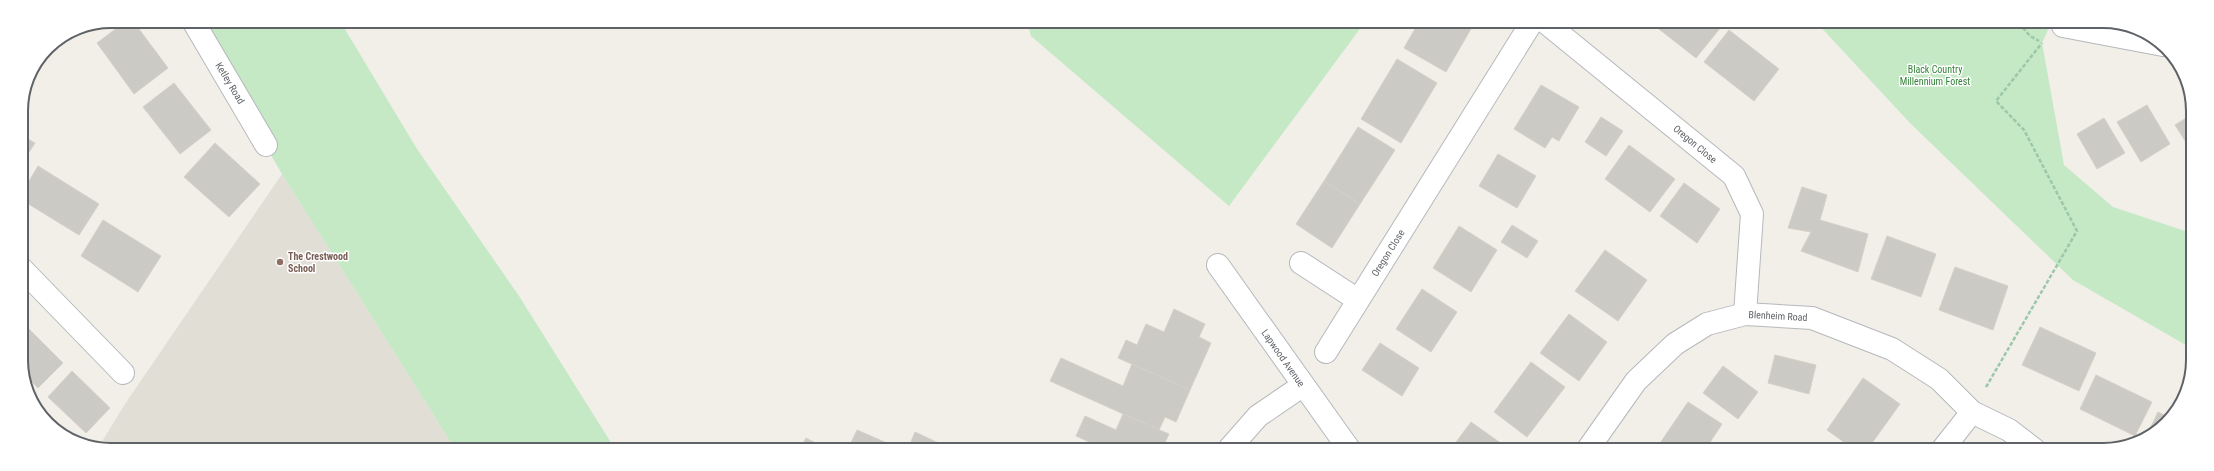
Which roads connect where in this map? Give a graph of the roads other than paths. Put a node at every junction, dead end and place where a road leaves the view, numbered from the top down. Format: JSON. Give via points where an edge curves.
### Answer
{"nodes":[{"id":1,"x":197,"y":28,"type":"edge"},
{"id":2,"x":1528,"y":28,"type":"edge"},
{"id":3,"x":1552,"y":28,"type":"edge"},
{"id":4,"x":2084,"y":28,"type":"edge"},
{"id":5,"x":2126,"y":32,"type":"edge"},
{"id":6,"x":2139,"y":37,"type":"edge"},
{"id":7,"x":266,"y":145,"type":"dead end"},
{"id":8,"x":1301,"y":263,"type":"dead end"},
{"id":9,"x":1218,"y":265,"type":"dead end"},
{"id":10,"x":28,"y":275,"type":"edge"},
{"id":11,"x":1358,"y":300,"type":"junction"},
{"id":12,"x":1745,"y":314,"type":"junction"},
{"id":13,"x":1326,"y":352,"type":"dead end"},
{"id":14,"x":123,"y":373,"type":"dead end"},
{"id":15,"x":1302,"y":386,"type":"junction"},
{"id":16,"x":1972,"y":412,"type":"junction"},
{"id":17,"x":1234,"y":443,"type":"edge"},
{"id":18,"x":1345,"y":443,"type":"edge"},
{"id":19,"x":1592,"y":443,"type":"edge"},
{"id":20,"x":1948,"y":443,"type":"edge"},
{"id":21,"x":2026,"y":443,"type":"edge"}],
"edges":[{"from":1,"to":7,"type":"street","name":"Ketley Road"},
{"from":2,"to":11,"type":"street","name":"Oregon Close"},
{"from":3,"to":12,"type":"street","name":"Oregon Close","via":[[1734,176],[1752,214]]},
{"from":4,"to":5,"type":"street"},
{"from":5,"to":6,"type":"street"},
{"from":8,"to":11,"type":"street"},
{"from":9,"to":15,"type":"street","name":"Lapwood Avenue"},
{"from":10,"to":14,"type":"street"},
{"from":11,"to":13,"type":"street","name":"Oregon Close"},
{"from":12,"to":16,"type":"street","name":"Blenheim Road","via":[[1812,318],[1892,349],[1939,379]]},
{"from":12,"to":19,"type":"street","name":"Blenheim Road","via":[[1707,324],[1675,344],[1636,381]]},
{"from":15,"to":17,"type":"street","via":[[1258,416]]},
{"from":15,"to":18,"type":"street","name":"Lapwood Avenue"},
{"from":16,"to":20,"type":"street"},
{"from":16,"to":21,"type":"street","name":"Blenheim Road","via":[[2009,430]]}]}
